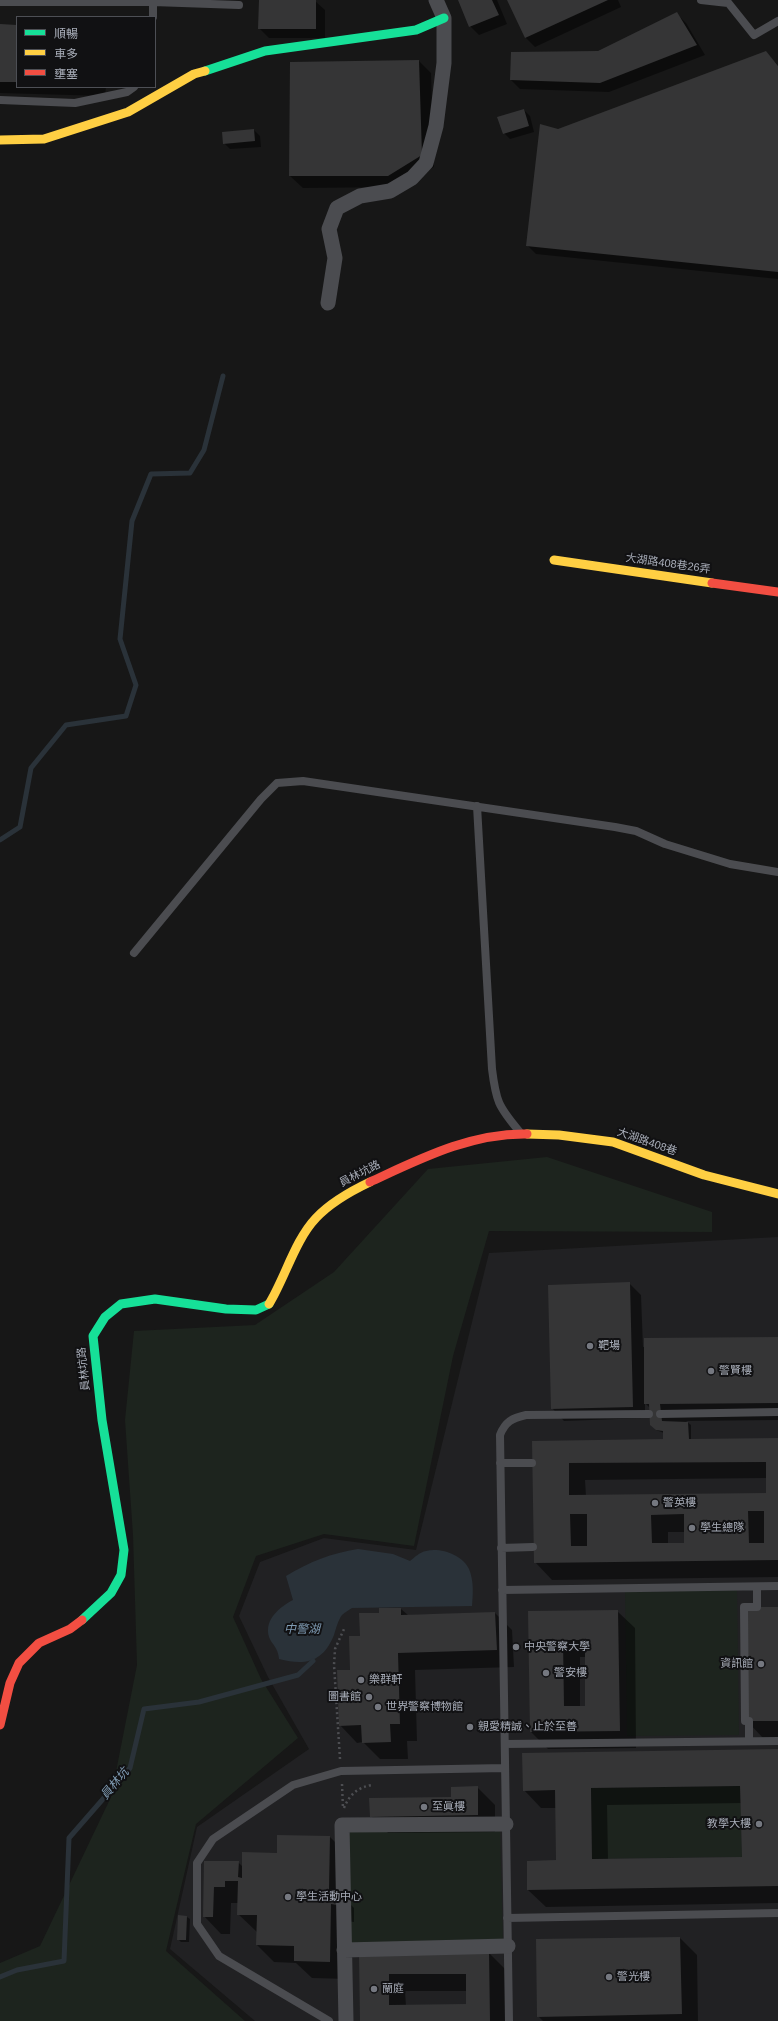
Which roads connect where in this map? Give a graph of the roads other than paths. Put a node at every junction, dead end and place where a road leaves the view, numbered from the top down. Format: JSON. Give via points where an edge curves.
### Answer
{"nodes":[{"id":1,"x":436,"y":0,"type":"edge"},
{"id":2,"x":701,"y":0,"type":"edge"},
{"id":3,"x":153,"y":1,"type":"edge"},
{"id":4,"x":0,"y":2,"type":"edge"},
{"id":5,"x":727,"y":2,"type":"edge"},
{"id":6,"x":239,"y":5,"type":"dead end"},
{"id":7,"x":153,"y":16,"type":"edge"},
{"id":8,"x":444,"y":18,"type":"junction"},
{"id":9,"x":778,"y":21,"type":"edge"},
{"id":10,"x":133,"y":88,"type":"edge"},
{"id":11,"x":0,"y":100,"type":"edge"},
{"id":12,"x":0,"y":140,"type":"edge"},
{"id":13,"x":328,"y":303,"type":"dead end"},
{"id":14,"x":554,"y":560,"type":"dead end"},
{"id":15,"x":778,"y":592,"type":"edge"},
{"id":16,"x":477,"y":806,"type":"junction"},
{"id":17,"x":778,"y":872,"type":"edge"},
{"id":18,"x":134,"y":953,"type":"dead end"},
{"id":19,"x":505,"y":1134,"type":"joint"},
{"id":20,"x":522,"y":1134,"type":"junction"},
{"id":21,"x":778,"y":1194,"type":"edge"},
{"id":22,"x":778,"y":1412,"type":"edge"},
{"id":23,"x":649,"y":1414,"type":"dead end"},
{"id":24,"x":660,"y":1414,"type":"dead end"},
{"id":25,"x":500,"y":1463,"type":"junction"},
{"id":26,"x":532,"y":1463,"type":"dead end"},
{"id":27,"x":533,"y":1547,"type":"dead end"},
{"id":28,"x":502,"y":1548,"type":"junction"},
{"id":29,"x":757,"y":1586,"type":"junction"},
{"id":30,"x":778,"y":1586,"type":"edge"},
{"id":31,"x":502,"y":1590,"type":"junction"},
{"id":32,"x":0,"y":1725,"type":"edge"},
{"id":33,"x":749,"y":1741,"type":"junction"},
{"id":34,"x":778,"y":1741,"type":"edge"},
{"id":35,"x":505,"y":1744,"type":"junction"},
{"id":36,"x":505,"y":1768,"type":"junction"},
{"id":37,"x":506,"y":1824,"type":"junction"},
{"id":38,"x":778,"y":1912,"type":"edge"},
{"id":39,"x":507,"y":1918,"type":"junction"},
{"id":40,"x":508,"y":1946,"type":"junction"},
{"id":41,"x":344,"y":1950,"type":"junction"},
{"id":42,"x":329,"y":2021,"type":"edge"},
{"id":43,"x":346,"y":2021,"type":"edge"},
{"id":44,"x":509,"y":2021,"type":"edge"}],
"edges":[{"from":1,"to":8,"type":"street"},
{"from":2,"to":5,"type":"lane"},
{"from":3,"to":4,"type":"lane"},
{"from":3,"to":6,"type":"lane"},
{"from":3,"to":7,"type":"lane"},
{"from":5,"to":9,"type":"lane","via":[[754,35]]},
{"from":8,"to":12,"type":"street","via":[[416,30],[265,51],[194,74],[128,112],[44,139]]},
{"from":8,"to":13,"type":"street","via":[[444,63],[436,126],[426,163],[412,178],[390,191],[360,196],[337,208],[329,229],[334,258]]},
{"from":10,"to":11,"type":"lane","via":[[127,92],[75,102]]},
{"from":14,"to":15,"type":"street","name":"大湖路408巷26弄"},
{"from":16,"to":17,"type":"lane","via":[[636,831],[665,844],[730,864]]},
{"from":16,"to":18,"type":"lane","via":[[303,781],[277,782]]},
{"from":16,"to":20,"type":"lane","via":[[495,1097],[504,1113]]},
{"from":19,"to":20,"type":"street","name":"大湖路408巷"},
{"from":19,"to":32,"type":"street","name":"員林坑路","via":[[463,1143],[430,1154],[347,1193],[316,1218],[301,1241],[269,1304],[256,1310],[226,1309],[155,1299],[121,1304],[105,1317],[93,1336],[102,1420],[124,1550],[122,1575],[111,1594],[94,1610],[70,1629],[39,1643],[19,1663],[10,1683]]},
{"from":20,"to":21,"type":"street","name":"大湖路408巷","via":[[559,1135],[613,1142],[704,1175]]},
{"from":22,"to":24,"type":"lane"},
{"from":23,"to":25,"type":"lane","via":[[516,1417],[503,1426],[500,1435]]},
{"from":25,"to":26,"type":"lane"},
{"from":25,"to":28,"type":"lane"},
{"from":27,"to":28,"type":"lane"},
{"from":28,"to":31,"type":"lane"},
{"from":29,"to":30,"type":"lane"},
{"from":29,"to":31,"type":"lane"},
{"from":29,"to":33,"type":"lane","via":[[757,1607],[744,1607],[745,1721],[749,1721]]},
{"from":31,"to":35,"type":"lane"},
{"from":33,"to":34,"type":"lane"},
{"from":33,"to":35,"type":"lane"},
{"from":35,"to":36,"type":"lane"},
{"from":36,"to":37,"type":"lane"},
{"from":36,"to":42,"type":"lane","via":[[341,1771],[294,1785],[213,1839],[197,1863],[197,1924],[219,1956]]},
{"from":37,"to":39,"type":"lane"},
{"from":37,"to":41,"type":"street","via":[[342,1825]]},
{"from":38,"to":39,"type":"lane"},
{"from":39,"to":40,"type":"lane"},
{"from":40,"to":41,"type":"street"},
{"from":40,"to":44,"type":"lane"},
{"from":41,"to":43,"type":"street"}]}
